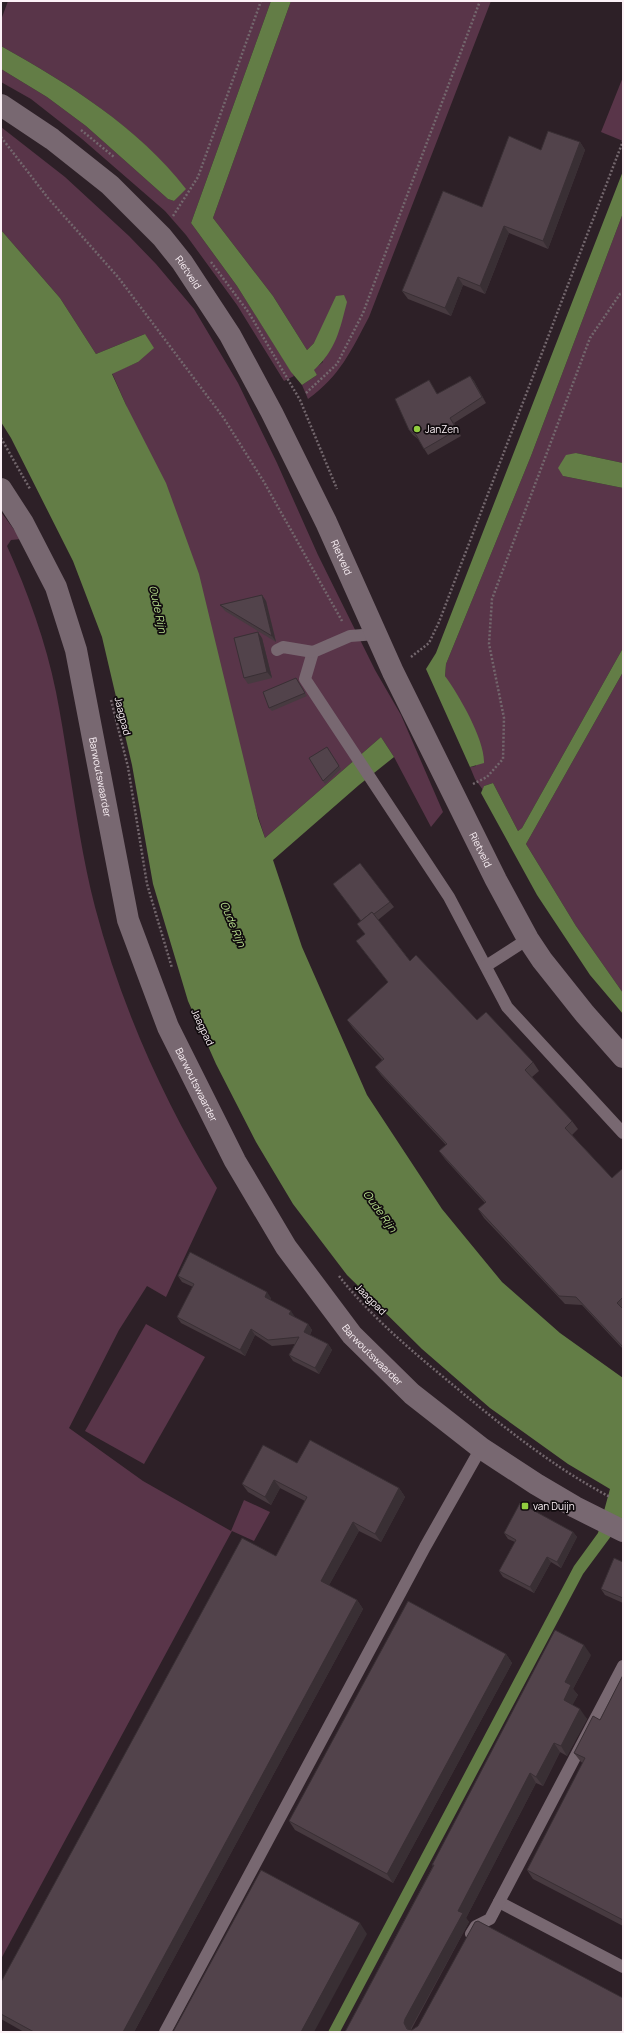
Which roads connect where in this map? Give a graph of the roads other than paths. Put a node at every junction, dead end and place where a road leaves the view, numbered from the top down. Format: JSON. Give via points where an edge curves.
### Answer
{"nodes":[{"id":1,"x":1,"y":105,"type":"edge"},
{"id":2,"x":1,"y":489,"type":"edge"},
{"id":3,"x":376,"y":634,"type":"junction"},
{"id":4,"x":277,"y":650,"type":"dead end"},
{"id":5,"x":313,"y":652,"type":"junction"},
{"id":6,"x":528,"y":939,"type":"junction"},
{"id":7,"x":486,"y":966,"type":"junction"},
{"id":8,"x":623,"y":1057,"type":"edge"},
{"id":9,"x":623,"y":1132,"type":"edge"},
{"id":10,"x":481,"y":1448,"type":"junction"},
{"id":11,"x":623,"y":1531,"type":"edge"},
{"id":12,"x":623,"y":1666,"type":"edge"},
{"id":13,"x":499,"y":1902,"type":"junction"},
{"id":14,"x":465,"y":1946,"type":"edge"},
{"id":15,"x":623,"y":1967,"type":"edge"},
{"id":16,"x":165,"y":2032,"type":"edge"}],
"edges":[{"from":1,"to":3,"type":"street","name":"Rietveld","via":[[52,139],[110,185],[162,237],[182,262],[230,335],[272,413],[326,522]]},
{"from":2,"to":10,"type":"street","name":"Barwoutswaarder","via":[[23,523],[56,587],[76,650],[128,920],[168,1027],[235,1161],[286,1247],[352,1335],[412,1394]]},
{"from":3,"to":5,"type":"lane","via":[[350,636]]},
{"from":3,"to":6,"type":"street","name":"Rietveld","via":[[392,672]]},
{"from":4,"to":5,"type":"lane","via":[[283,647]]},
{"from":5,"to":7,"type":"lane","via":[[305,679],[449,897]]},
{"from":6,"to":7,"type":"lane"},
{"from":6,"to":8,"type":"street","name":"Rietveld","via":[[585,1014]]},
{"from":7,"to":9,"type":"lane","via":[[507,1007]]},
{"from":10,"to":11,"type":"street","name":"Barwoutswaarder","via":[[536,1484]]},
{"from":10,"to":16,"type":"lane","via":[[425,1547]]},
{"from":12,"to":13,"type":"lane"},
{"from":13,"to":14,"type":"lane","via":[[490,1919],[476,1926]]},
{"from":13,"to":15,"type":"lane"}]}
